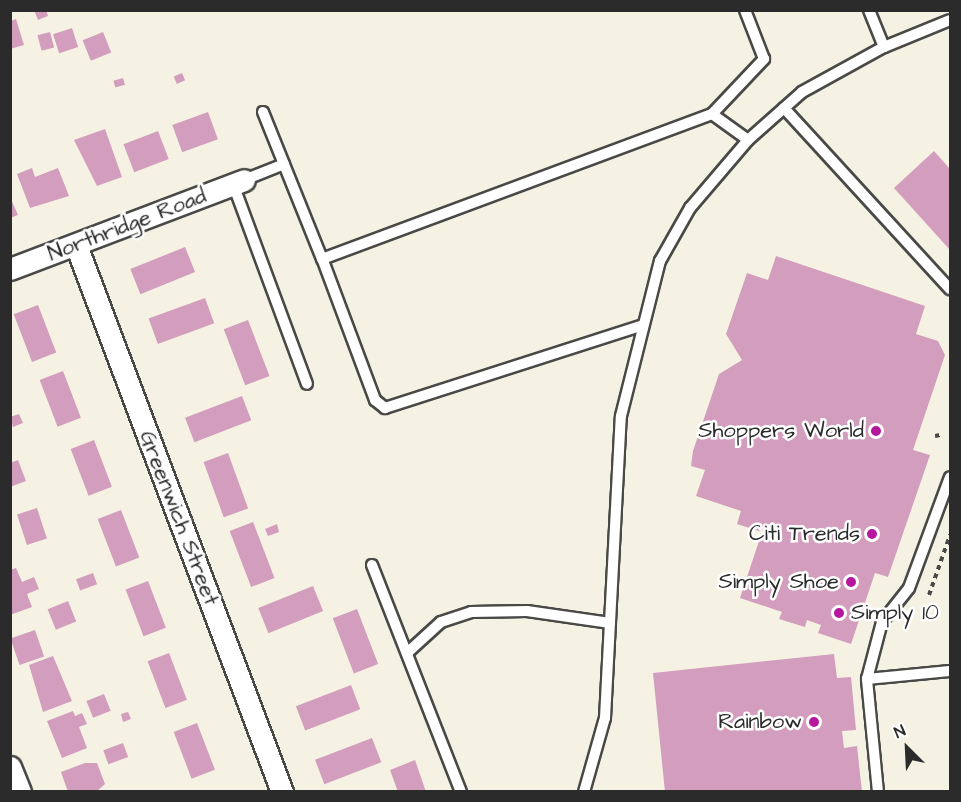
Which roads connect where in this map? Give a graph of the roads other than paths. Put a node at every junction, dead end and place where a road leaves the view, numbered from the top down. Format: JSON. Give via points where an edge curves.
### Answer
{"nodes":[{"id":1,"x":745,"y":10,"type":"edge"},
{"id":2,"x":869,"y":10,"type":"edge"},
{"id":3,"x":951,"y":20,"type":"edge"},
{"id":4,"x":884,"y":47,"type":"junction"},
{"id":5,"x":784,"y":108,"type":"junction"},
{"id":6,"x":263,"y":112,"type":"dead end"},
{"id":7,"x":712,"y":114,"type":"junction"},
{"id":8,"x":748,"y":140,"type":"junction"},
{"id":9,"x":284,"y":164,"type":"junction"},
{"id":10,"x":238,"y":182,"type":"junction"},
{"id":11,"x":76,"y":245,"type":"junction"},
{"id":12,"x":322,"y":258,"type":"junction"},
{"id":13,"x":10,"y":269,"type":"edge"},
{"id":14,"x":951,"y":289,"type":"edge"},
{"id":15,"x":640,"y":326,"type":"junction"},
{"id":16,"x":307,"y":384,"type":"dead end"},
{"id":17,"x":951,"y":477,"type":"edge"},
{"id":18,"x":372,"y":565,"type":"dead end"},
{"id":19,"x":610,"y":623,"type":"junction"},
{"id":20,"x":406,"y":653,"type":"junction"},
{"id":21,"x":951,"y":671,"type":"edge"},
{"id":22,"x":867,"y":679,"type":"junction"},
{"id":23,"x":10,"y":767,"type":"edge"},
{"id":24,"x":20,"y":792,"type":"edge"},
{"id":25,"x":282,"y":792,"type":"edge"},
{"id":26,"x":461,"y":792,"type":"edge"},
{"id":27,"x":584,"y":792,"type":"edge"},
{"id":28,"x":878,"y":792,"type":"edge"}],
"edges":[{"from":1,"to":7,"type":"lane","via":[[764,59]]},
{"from":2,"to":4,"type":"lane"},
{"from":3,"to":4,"type":"lane"},
{"from":4,"to":5,"type":"lane"},
{"from":5,"to":8,"type":"lane"},
{"from":5,"to":14,"type":"lane"},
{"from":6,"to":9,"type":"lane"},
{"from":7,"to":8,"type":"lane"},
{"from":7,"to":12,"type":"lane"},
{"from":8,"to":15,"type":"lane","via":[[690,208],[660,261]]},
{"from":9,"to":10,"type":"lane"},
{"from":9,"to":12,"type":"lane"},
{"from":10,"to":11,"type":"street","name":"Northridge Road"},
{"from":10,"to":16,"type":"lane"},
{"from":11,"to":13,"type":"street","name":"Northridge Road"},
{"from":11,"to":25,"type":"street","name":"Greenwich Street"},
{"from":12,"to":15,"type":"lane","via":[[375,400],[385,408]]},
{"from":15,"to":19,"type":"lane","via":[[621,416]]},
{"from":17,"to":22,"type":"lane","via":[[909,588],[882,622]]},
{"from":18,"to":20,"type":"lane"},
{"from":19,"to":20,"type":"lane","via":[[528,611],[471,612],[441,622]]},
{"from":19,"to":27,"type":"lane","via":[[605,718]]},
{"from":20,"to":26,"type":"lane"},
{"from":21,"to":22,"type":"lane"},
{"from":22,"to":28,"type":"lane"},
{"from":23,"to":24,"type":"street"}]}
